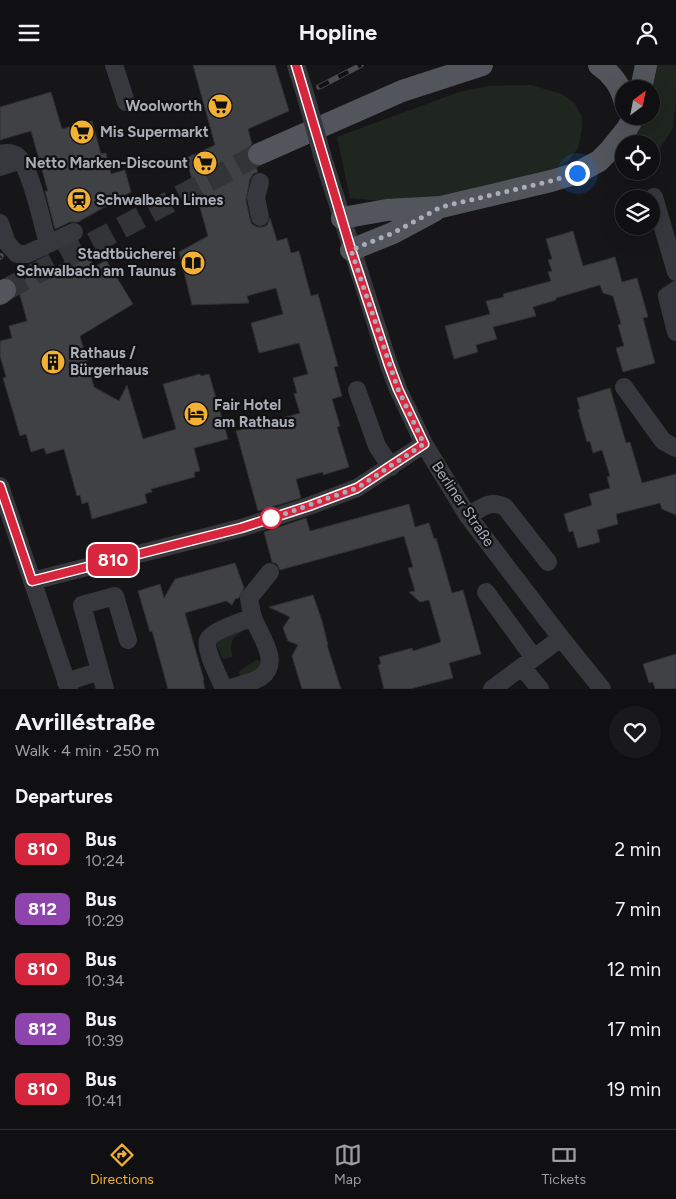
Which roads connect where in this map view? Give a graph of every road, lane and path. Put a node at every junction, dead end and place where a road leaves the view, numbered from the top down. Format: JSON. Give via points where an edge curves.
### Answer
{"nodes":[{"id":1,"x":114,"y":65,"type":"edge"},
{"id":2,"x":296,"y":65,"type":"edge"},
{"id":3,"x":482,"y":65,"type":"edge"},
{"id":4,"x":599,"y":65,"type":"edge"},
{"id":5,"x":646,"y":65,"type":"edge"},
{"id":6,"x":615,"y":80,"type":"edge"},
{"id":7,"x":643,"y":80,"type":"edge"},
{"id":8,"x":126,"y":102,"type":"dead end"},
{"id":9,"x":615,"y":143,"type":"edge"},
{"id":10,"x":0,"y":154,"type":"edge"},
{"id":11,"x":259,"y":154,"type":"tunnel mouth"},
{"id":12,"x":21,"y":160,"type":"junction"},
{"id":13,"x":0,"y":167,"type":"edge"},
{"id":14,"x":260,"y":182,"type":"dead end"},
{"id":15,"x":441,"y":207,"type":"junction"},
{"id":16,"x":260,"y":217,"type":"dead end"},
{"id":17,"x":660,"y":217,"type":"edge"},
{"id":18,"x":342,"y":218,"type":"junction"},
{"id":19,"x":0,"y":223,"type":"edge"},
{"id":20,"x":74,"y":232,"type":"dead end"},
{"id":21,"x":48,"y":244,"type":"junction"},
{"id":22,"x":351,"y":250,"type":"junction"},
{"id":23,"x":676,"y":271,"type":"edge"},
{"id":24,"x":676,"y":290,"type":"edge"},
{"id":25,"x":676,"y":332,"type":"edge"},
{"id":26,"x":624,"y":387,"type":"dead end"},
{"id":27,"x":357,"y":390,"type":"dead end"},
{"id":28,"x":424,"y":444,"type":"junction"},
{"id":29,"x":676,"y":448,"type":"edge"},
{"id":30,"x":391,"y":467,"type":"junction"},
{"id":31,"x":0,"y":486,"type":"edge"},
{"id":32,"x":468,"y":516,"type":"junction"},
{"id":33,"x":548,"y":562,"type":"dead end"},
{"id":34,"x":270,"y":572,"type":"dead end"},
{"id":35,"x":32,"y":581,"type":"junction"},
{"id":36,"x":486,"y":593,"type":"dead end"},
{"id":37,"x":253,"y":617,"type":"junction"},
{"id":38,"x":561,"y":638,"type":"junction"},
{"id":39,"x":128,"y":640,"type":"dead end"},
{"id":40,"x":528,"y":663,"type":"junction"},
{"id":41,"x":100,"y":671,"type":"junction"},
{"id":42,"x":233,"y":671,"type":"dead end"},
{"id":43,"x":68,"y":685,"type":"edge"},
{"id":44,"x":105,"y":689,"type":"edge"},
{"id":45,"x":225,"y":689,"type":"edge"},
{"id":46,"x":492,"y":689,"type":"edge"},
{"id":47,"x":540,"y":689,"type":"edge"},
{"id":48,"x":602,"y":689,"type":"edge"}],
"edges":[{"from":1,"to":8,"type":"street"},
{"from":2,"to":18,"type":"street","name":"Berliner Straße","bridge":true},
{"from":3,"to":11,"type":"main road","via":[[402,91]]},
{"from":4,"to":6,"type":"main road"},
{"from":5,"to":7,"type":"main road"},
{"from":9,"to":15,"type":"main road","via":[[599,161],[577,173]]},
{"from":10,"to":12,"type":"street","via":[[7,152]]},
{"from":12,"to":13,"type":"street"},
{"from":12,"to":21,"type":"street"},
{"from":14,"to":16,"type":"street","via":[[256,198]]},
{"from":15,"to":18,"type":"main road","via":[[387,210]]},
{"from":15,"to":22,"type":"main road","via":[[393,233]]},
{"from":17,"to":23,"type":"street"},
{"from":18,"to":22,"type":"street","name":"Berliner Straße"},
{"from":19,"to":21,"type":"street","via":[[7,243],[17,254],[27,254]]},
{"from":20,"to":21,"type":"street"},
{"from":22,"to":28,"type":"street","name":"Berliner Straße","via":[[398,389]]},
{"from":24,"to":25,"type":"street","via":[[667,296]]},
{"from":26,"to":29,"type":"street","via":[[663,441]]},
{"from":27,"to":30,"type":"street","via":[[377,446]]},
{"from":28,"to":30,"type":"street"},
{"from":28,"to":32,"type":"street","name":"Berliner Straße"},
{"from":30,"to":35,"type":"street","via":[[357,488],[254,524]]},
{"from":31,"to":35,"type":"street"},
{"from":32,"to":33,"type":"street","via":[[488,504],[497,503],[505,507]]},
{"from":32,"to":38,"type":"street","name":"Berliner Straße"},
{"from":34,"to":37,"type":"street","via":[[249,598]]},
{"from":35,"to":43,"type":"street"},
{"from":36,"to":40,"type":"street"},
{"from":37,"to":45,"type":"street","via":[[213,634],[208,640],[207,648]]},
{"from":37,"to":45,"type":"street","via":[[269,652],[267,671],[260,678]]},
{"from":38,"to":40,"type":"street"},
{"from":38,"to":48,"type":"street","name":"Berliner Straße"},
{"from":39,"to":41,"type":"street","via":[[114,596],[82,605]]},
{"from":40,"to":46,"type":"street"},
{"from":40,"to":47,"type":"street"},
{"from":41,"to":43,"type":"street"},
{"from":41,"to":44,"type":"street"},
{"from":42,"to":45,"type":"street"}]}
